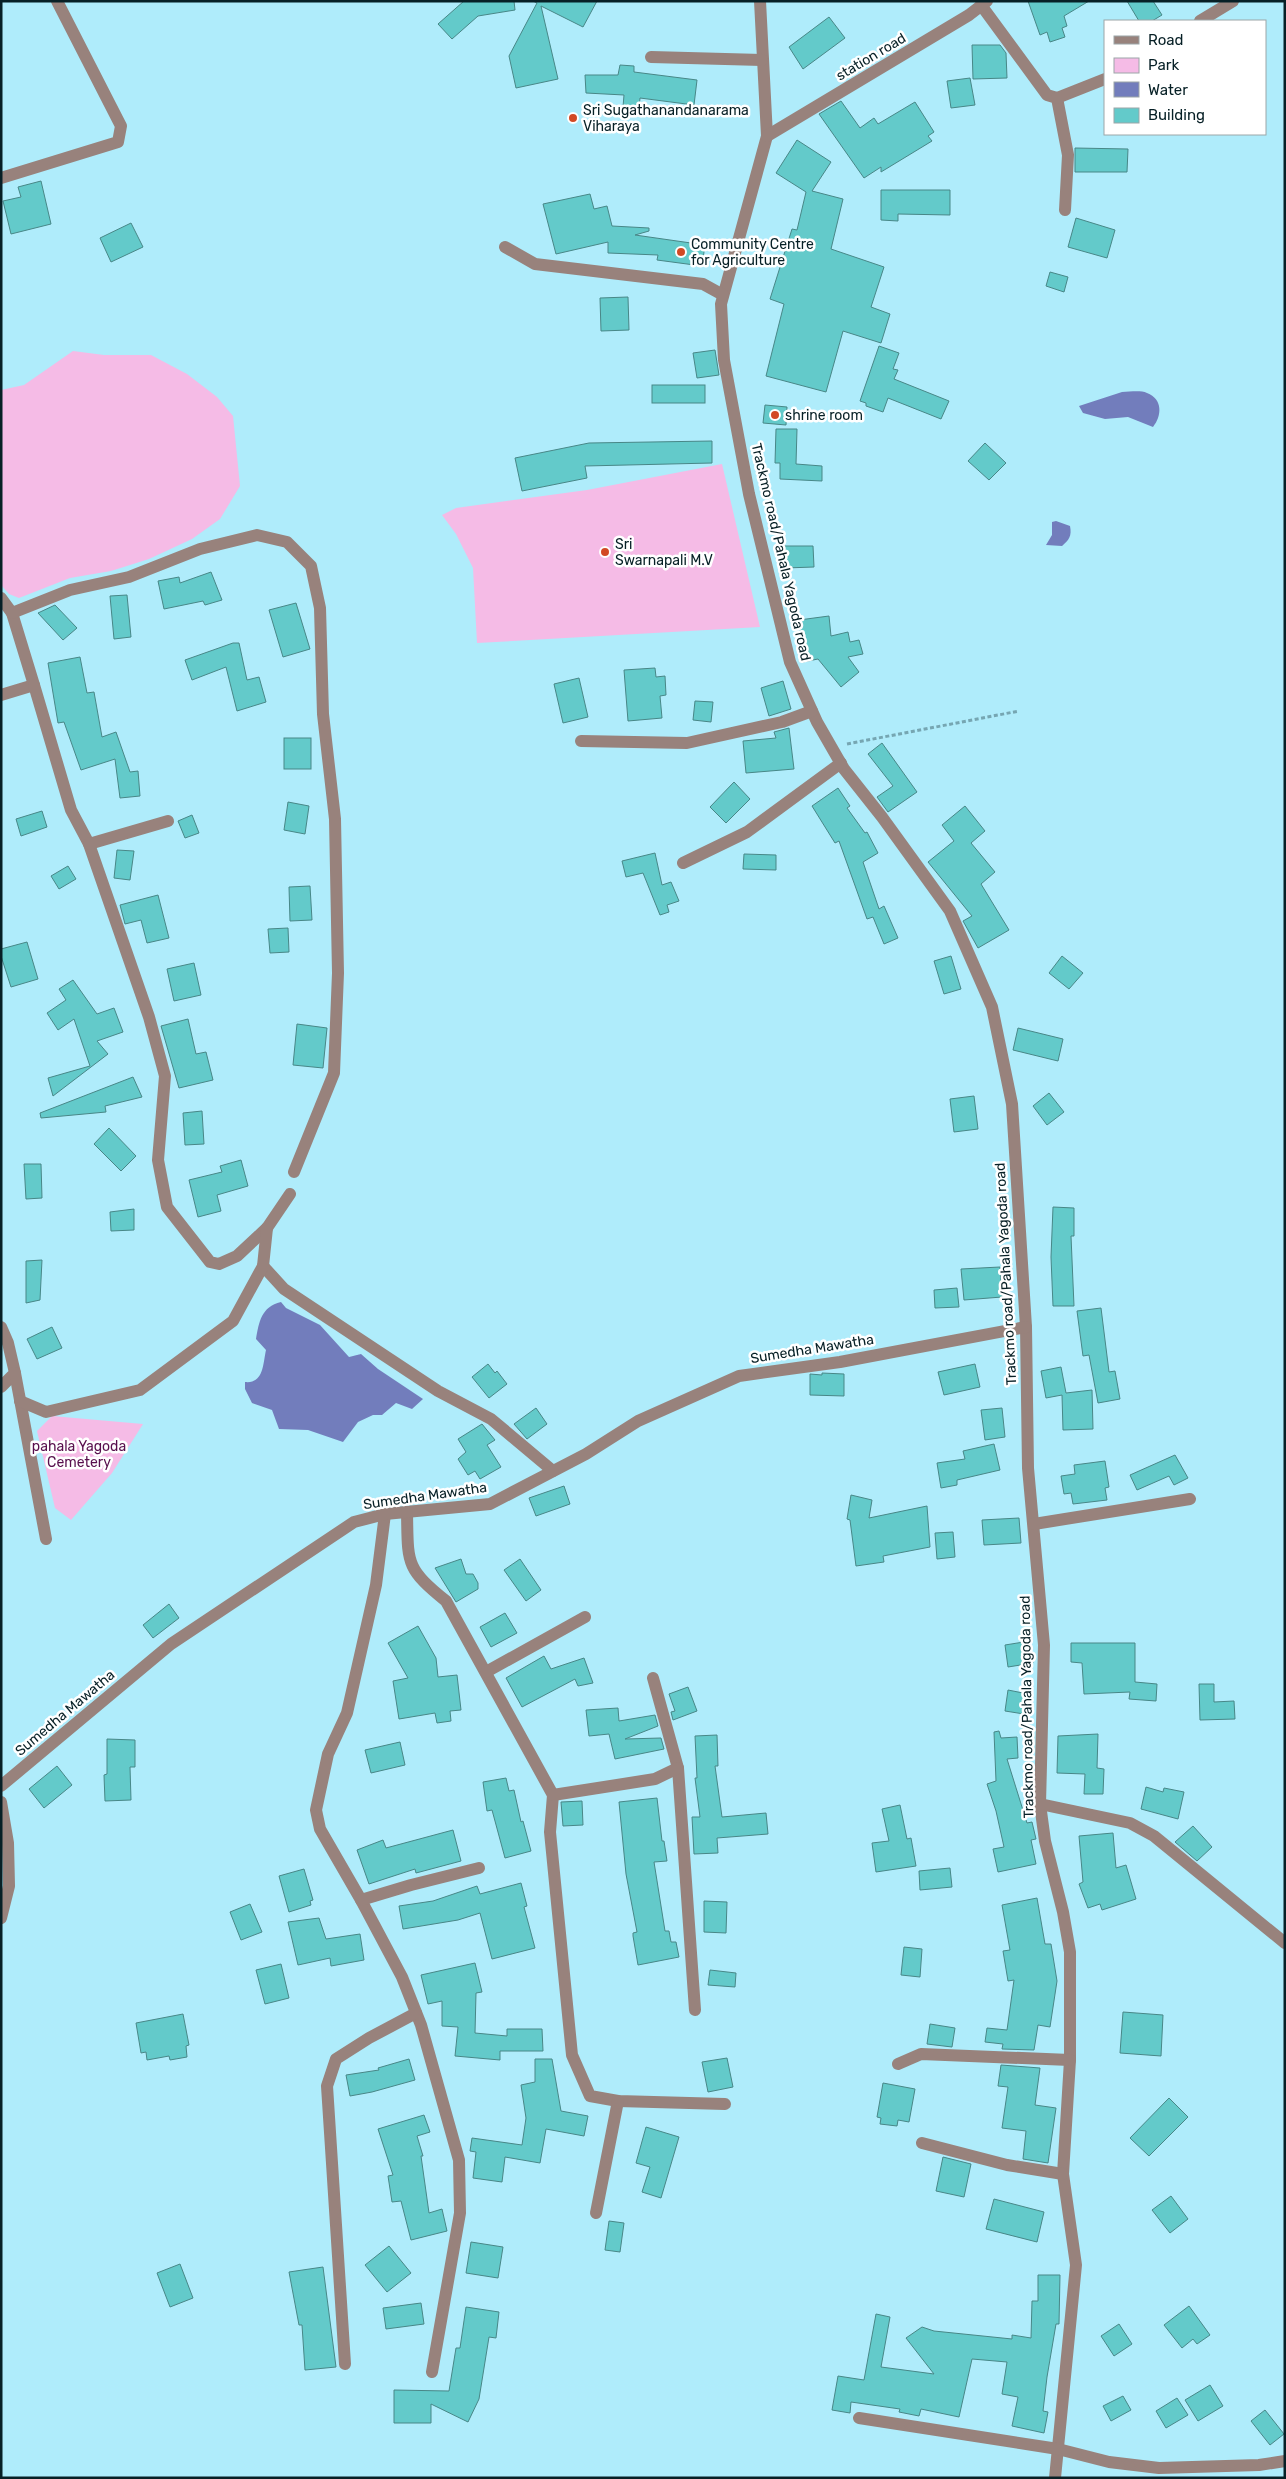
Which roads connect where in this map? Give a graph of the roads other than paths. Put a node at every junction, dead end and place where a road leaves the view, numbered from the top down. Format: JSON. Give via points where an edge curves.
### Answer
{"nodes":[{"id":1,"x":57,"y":1,"type":"edge"},
{"id":2,"x":760,"y":1,"type":"edge"},
{"id":3,"x":1233,"y":1,"type":"edge"},
{"id":4,"x":984,"y":3,"type":"edge"},
{"id":5,"x":1202,"y":20,"type":"edge"},
{"id":6,"x":651,"y":57,"type":"dead end"},
{"id":7,"x":762,"y":60,"type":"junction"},
{"id":8,"x":1104,"y":79,"type":"edge"},
{"id":9,"x":1057,"y":98,"type":"junction"},
{"id":10,"x":768,"y":136,"type":"junction"},
{"id":11,"x":1,"y":178,"type":"edge"},
{"id":12,"x":1065,"y":210,"type":"dead end"},
{"id":13,"x":505,"y":247,"type":"dead end"},
{"id":14,"x":723,"y":295,"type":"junction"},
{"id":15,"x":1,"y":598,"type":"edge"},
{"id":16,"x":12,"y":613,"type":"junction"},
{"id":17,"x":34,"y":686,"type":"junction"},
{"id":18,"x":1,"y":694,"type":"edge"},
{"id":19,"x":812,"y":711,"type":"junction"},
{"id":20,"x":581,"y":741,"type":"dead end"},
{"id":21,"x":840,"y":763,"type":"junction"},
{"id":22,"x":168,"y":821,"type":"dead end"},
{"id":23,"x":89,"y":844,"type":"junction"},
{"id":24,"x":683,"y":863,"type":"dead end"},
{"id":25,"x":294,"y":1172,"type":"dead end"},
{"id":26,"x":290,"y":1194,"type":"dead end"},
{"id":27,"x":267,"y":1228,"type":"junction"},
{"id":28,"x":263,"y":1266,"type":"junction"},
{"id":29,"x":1,"y":1327,"type":"edge"},
{"id":30,"x":1026,"y":1327,"type":"junction"},
{"id":31,"x":15,"y":1373,"type":"junction"},
{"id":32,"x":1,"y":1387,"type":"edge"},
{"id":33,"x":20,"y":1401,"type":"junction"},
{"id":34,"x":553,"y":1471,"type":"junction"},
{"id":35,"x":1190,"y":1498,"type":"dead end"},
{"id":36,"x":407,"y":1512,"type":"junction"},
{"id":37,"x":385,"y":1514,"type":"junction"},
{"id":38,"x":1034,"y":1524,"type":"junction"},
{"id":39,"x":46,"y":1539,"type":"dead end"},
{"id":40,"x":585,"y":1617,"type":"dead end"},
{"id":41,"x":486,"y":1672,"type":"junction"},
{"id":42,"x":653,"y":1678,"type":"dead end"},
{"id":43,"x":678,"y":1768,"type":"junction"},
{"id":44,"x":1,"y":1786,"type":"edge"},
{"id":45,"x":554,"y":1795,"type":"junction"},
{"id":46,"x":1,"y":1802,"type":"edge"},
{"id":47,"x":1040,"y":1804,"type":"junction"},
{"id":48,"x":479,"y":1868,"type":"dead end"},
{"id":49,"x":361,"y":1900,"type":"junction"},
{"id":50,"x":1,"y":1918,"type":"edge"},
{"id":51,"x":1285,"y":1943,"type":"edge"},
{"id":52,"x":695,"y":2010,"type":"dead end"},
{"id":53,"x":416,"y":2013,"type":"junction"},
{"id":54,"x":1070,"y":2060,"type":"junction"},
{"id":55,"x":898,"y":2064,"type":"dead end"},
{"id":56,"x":618,"y":2101,"type":"junction"},
{"id":57,"x":725,"y":2104,"type":"dead end"},
{"id":58,"x":922,"y":2142,"type":"dead end"},
{"id":59,"x":1064,"y":2174,"type":"junction"},
{"id":60,"x":596,"y":2213,"type":"dead end"},
{"id":61,"x":345,"y":2364,"type":"dead end"},
{"id":62,"x":432,"y":2372,"type":"dead end"},
{"id":63,"x":859,"y":2418,"type":"dead end"},
{"id":64,"x":1058,"y":2449,"type":"junction"},
{"id":65,"x":1285,"y":2461,"type":"edge"},
{"id":66,"x":1055,"y":2478,"type":"edge"}],
"edges":[{"from":1,"to":11,"type":"street","via":[[121,126],[118,142]]},
{"from":2,"to":7,"type":"street"},
{"from":3,"to":5,"type":"street"},
{"from":4,"to":9,"type":"street","via":[[1047,95]]},
{"from":4,"to":10,"type":"street","name":"station road"},
{"from":6,"to":7,"type":"street"},
{"from":7,"to":10,"type":"street"},
{"from":8,"to":9,"type":"street"},
{"from":9,"to":12,"type":"street","via":[[1068,155]]},
{"from":10,"to":14,"type":"street","name":"Trackmo road/Pahala Yagoda road"},
{"from":13,"to":14,"type":"street","via":[[535,264],[703,284]]},
{"from":14,"to":19,"type":"street","name":"Trackmo road/Pahala Yagoda road","via":[[724,360],[749,494],[790,662]]},
{"from":15,"to":16,"type":"street"},
{"from":16,"to":17,"type":"street"},
{"from":16,"to":25,"type":"street","via":[[70,590],[129,577],[200,549],[257,535],[287,542],[311,566],[320,608],[323,714],[335,819],[338,973],[334,1073]]},
{"from":17,"to":18,"type":"street"},
{"from":17,"to":23,"type":"street","via":[[71,810]]},
{"from":19,"to":20,"type":"street","via":[[782,722],[687,743]]},
{"from":19,"to":21,"type":"street","name":"Trackmo road/Pahala Yagoda road"},
{"from":21,"to":24,"type":"street","via":[[747,832]]},
{"from":21,"to":30,"type":"street","name":"Trackmo road/Pahala Yagoda road","via":[[950,910],[992,1007],[1012,1104]]},
{"from":22,"to":23,"type":"street"},
{"from":23,"to":27,"type":"street","via":[[149,1017],[165,1076],[158,1160],[167,1207],[210,1262],[219,1264],[237,1256]]},
{"from":26,"to":27,"type":"street"},
{"from":27,"to":28,"type":"street"},
{"from":28,"to":33,"type":"street","via":[[233,1320],[140,1390],[46,1412]]},
{"from":28,"to":34,"type":"street","via":[[284,1289],[438,1391],[491,1419]]},
{"from":29,"to":31,"type":"street"},
{"from":30,"to":34,"type":"street","name":"Sumedha Mawatha","via":[[840,1362],[739,1376],[638,1421]]},
{"from":30,"to":38,"type":"street","name":"Trackmo road/Pahala Yagoda road","via":[[1028,1468]]},
{"from":31,"to":32,"type":"street"},
{"from":31,"to":33,"type":"street"},
{"from":33,"to":39,"type":"street"},
{"from":34,"to":36,"type":"street","name":"Sumedha Mawatha","via":[[490,1504]]},
{"from":35,"to":38,"type":"street"},
{"from":36,"to":37,"type":"street","name":"Sumedha Mawatha"},
{"from":36,"to":41,"type":"street","via":[[408,1557],[420,1580],[446,1601]]},
{"from":37,"to":44,"type":"street","name":"Sumedha Mawatha","via":[[354,1522],[171,1644]]},
{"from":37,"to":49,"type":"street","via":[[376,1585],[347,1713],[328,1754],[316,1810],[320,1829]]},
{"from":38,"to":47,"type":"street","name":"Trackmo road/Pahala Yagoda road","via":[[1044,1644]]},
{"from":40,"to":41,"type":"street"},
{"from":41,"to":45,"type":"street"},
{"from":42,"to":43,"type":"street"},
{"from":43,"to":45,"type":"street","via":[[655,1779]]},
{"from":43,"to":52,"type":"street"},
{"from":45,"to":56,"type":"street","via":[[550,1832],[572,2055],[590,2096]]},
{"from":46,"to":50,"type":"street","via":[[8,1843],[9,1886]]},
{"from":47,"to":51,"type":"street","via":[[1130,1823],[1154,1836]]},
{"from":47,"to":54,"type":"street","name":"Trackmo road/Pahala Yagoda road","via":[[1070,1952]]},
{"from":48,"to":49,"type":"street"},
{"from":49,"to":53,"type":"street","via":[[402,1977]]},
{"from":53,"to":61,"type":"street","via":[[336,2059],[327,2086]]},
{"from":53,"to":62,"type":"street","via":[[459,2160],[460,2213]]},
{"from":54,"to":55,"type":"street","via":[[920,2054]]},
{"from":54,"to":59,"type":"street","name":"Trackmo road/Pahala Yagoda road"},
{"from":56,"to":57,"type":"street"},
{"from":56,"to":60,"type":"street"},
{"from":58,"to":59,"type":"street","via":[[1007,2165]]},
{"from":59,"to":64,"type":"street","name":"Trackmo road/Pahala Yagoda road","via":[[1076,2265]]},
{"from":63,"to":64,"type":"street"},
{"from":64,"to":65,"type":"street","via":[[1109,2462],[1159,2468],[1259,2465]]},
{"from":64,"to":66,"type":"street","name":"Trackmo road/Pahala Yagoda road"}]}
